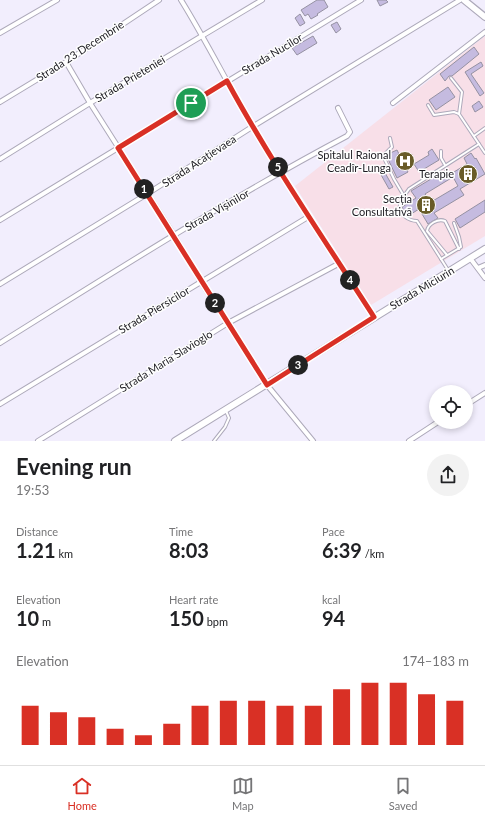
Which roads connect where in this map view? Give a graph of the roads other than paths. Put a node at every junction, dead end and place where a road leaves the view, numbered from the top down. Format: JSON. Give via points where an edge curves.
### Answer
{"nodes":[{"id":1,"x":57,"y":0,"type":"edge"},
{"id":2,"x":160,"y":0,"type":"edge"},
{"id":3,"x":181,"y":0,"type":"edge"},
{"id":4,"x":262,"y":0,"type":"edge"},
{"id":5,"x":361,"y":0,"type":"edge"},
{"id":6,"x":460,"y":0,"type":"edge"},
{"id":7,"x":464,"y":0,"type":"edge"},
{"id":8,"x":485,"y":17,"type":"edge"},
{"id":9,"x":485,"y":32,"type":"edge"},
{"id":10,"x":0,"y":33,"type":"edge"},
{"id":11,"x":203,"y":35,"type":"junction"},
{"id":12,"x":66,"y":62,"type":"junction"},
{"id":13,"x":451,"y":78,"type":"dead end"},
{"id":14,"x":227,"y":81,"type":"junction"},
{"id":15,"x":0,"y":102,"type":"edge"},
{"id":16,"x":90,"y":103,"type":"junction"},
{"id":17,"x":393,"y":103,"type":"dead end"},
{"id":18,"x":428,"y":105,"type":"dead end"},
{"id":19,"x":338,"y":108,"type":"dead end"},
{"id":20,"x":459,"y":114,"type":"junction"},
{"id":21,"x":252,"y":127,"type":"junction"},
{"id":22,"x":485,"y":128,"type":"edge"},
{"id":23,"x":474,"y":136,"type":"junction"},
{"id":24,"x":390,"y":138,"type":"dead end"},
{"id":25,"x":479,"y":144,"type":"junction"},
{"id":26,"x":118,"y":148,"type":"junction"},
{"id":27,"x":441,"y":151,"type":"dead end"},
{"id":28,"x":485,"y":153,"type":"edge"},
{"id":29,"x":0,"y":159,"type":"edge"},
{"id":30,"x":445,"y":165,"type":"junction"},
{"id":31,"x":281,"y":172,"type":"junction"},
{"id":32,"x":147,"y":194,"type":"junction"},
{"id":33,"x":404,"y":196,"type":"junction"},
{"id":34,"x":308,"y":217,"type":"junction"},
{"id":35,"x":0,"y":220,"type":"edge"},
{"id":36,"x":454,"y":223,"type":"dead end"},
{"id":37,"x":174,"y":236,"type":"junction"},
{"id":38,"x":458,"y":249,"type":"junction"},
{"id":39,"x":485,"y":249,"type":"edge"},
{"id":40,"x":447,"y":256,"type":"junction"},
{"id":41,"x":470,"y":258,"type":"junction"},
{"id":42,"x":441,"y":259,"type":"junction"},
{"id":43,"x":340,"y":263,"type":"junction"},
{"id":44,"x":485,"y":265,"type":"edge"},
{"id":45,"x":478,"y":268,"type":"junction"},
{"id":46,"x":448,"y":271,"type":"junction"},
{"id":47,"x":485,"y":278,"type":"edge"},
{"id":48,"x":201,"y":282,"type":"junction"},
{"id":49,"x":0,"y":284,"type":"edge"},
{"id":50,"x":374,"y":317,"type":"junction"},
{"id":51,"x":228,"y":323,"type":"junction"},
{"id":52,"x":0,"y":343,"type":"edge"},
{"id":53,"x":267,"y":385,"type":"junction"},
{"id":54,"x":485,"y":393,"type":"edge"},
{"id":55,"x":473,"y":401,"type":"edge"},
{"id":56,"x":0,"y":404,"type":"edge"},
{"id":57,"x":226,"y":410,"type":"junction"},
{"id":58,"x":429,"y":428,"type":"edge"},
{"id":59,"x":38,"y":441,"type":"edge"},
{"id":60,"x":175,"y":441,"type":"edge"},
{"id":61,"x":214,"y":441,"type":"edge"},
{"id":62,"x":313,"y":441,"type":"edge"},
{"id":63,"x":409,"y":441,"type":"edge"}],
"edges":[{"from":1,"to":10,"type":"street"},
{"from":2,"to":12,"type":"street","name":"Strada 23 Decembrie"},
{"from":3,"to":11,"type":"street"},
{"from":4,"to":11,"type":"street","name":"Strada Prieteniei"},
{"from":5,"to":14,"type":"street","name":"Strada Nucilor"},
{"from":6,"to":21,"type":"street","name":"Strada Acațievaea"},
{"from":7,"to":8,"type":"main road"},
{"from":9,"to":17,"type":"street"},
{"from":11,"to":14,"type":"street"},
{"from":11,"to":16,"type":"street","name":"Strada Prieteniei"},
{"from":12,"to":15,"type":"street","name":"Strada 23 Decembrie"},
{"from":12,"to":16,"type":"street"},
{"from":13,"to":20,"type":"lane","via":[[462,92]]},
{"from":14,"to":21,"type":"street"},
{"from":14,"to":26,"type":"street","name":"Strada Nucilor"},
{"from":16,"to":26,"type":"street"},
{"from":16,"to":29,"type":"street","name":"Strada Prieteniei"},
{"from":18,"to":20,"type":"lane","via":[[434,115],[454,112]]},
{"from":19,"to":31,"type":"street","name":"Strada Vișinilor","via":[[350,134]]},
{"from":20,"to":23,"type":"lane"},
{"from":21,"to":31,"type":"street"},
{"from":21,"to":32,"type":"street","name":"Strada Acațievaea"},
{"from":22,"to":23,"type":"lane"},
{"from":23,"to":25,"type":"lane"},
{"from":24,"to":33,"type":"lane","via":[[392,147],[384,158]]},
{"from":25,"to":28,"type":"lane"},
{"from":25,"to":30,"type":"lane"},
{"from":26,"to":32,"type":"street"},
{"from":26,"to":35,"type":"street","name":"Strada Nucilor"},
{"from":27,"to":30,"type":"lane"},
{"from":30,"to":33,"type":"lane","via":[[409,189]]},
{"from":31,"to":34,"type":"street"},
{"from":31,"to":37,"type":"street","name":"Strada Vișinilor"},
{"from":32,"to":37,"type":"street"},
{"from":32,"to":49,"type":"street","name":"Strada Acațievaea"},
{"from":33,"to":42,"type":"lane","via":[[400,209],[405,218],[418,220]]},
{"from":34,"to":43,"type":"street"},
{"from":34,"to":48,"type":"street","name":"Strada Piersicilor"},
{"from":36,"to":38,"type":"lane","via":[[460,237],[461,247]]},
{"from":37,"to":48,"type":"street"},
{"from":37,"to":52,"type":"street","name":"Strada Vișinilor"},
{"from":38,"to":40,"type":"lane"},
{"from":38,"to":40,"type":"lane","via":[[445,221],[439,220],[429,226],[427,232]]},
{"from":39,"to":41,"type":"main road","name":"Strada Miciurin"},
{"from":40,"to":42,"type":"lane"},
{"from":41,"to":45,"type":"street"},
{"from":41,"to":46,"type":"main road","name":"Strada Miciurin"},
{"from":42,"to":46,"type":"lane"},
{"from":43,"to":50,"type":"street"},
{"from":43,"to":51,"type":"street","name":"Strada Maria Slavioglo"},
{"from":44,"to":45,"type":"street"},
{"from":45,"to":47,"type":"street"},
{"from":46,"to":50,"type":"main road","name":"Strada Miciurin"},
{"from":48,"to":51,"type":"street"},
{"from":48,"to":56,"type":"street","name":"Strada Piersicilor"},
{"from":50,"to":53,"type":"main road","name":"Strada Miciurin"},
{"from":51,"to":53,"type":"street"},
{"from":51,"to":59,"type":"street","name":"Strada Maria Slavioglo"},
{"from":53,"to":57,"type":"main road","name":"Strada Miciurin"},
{"from":53,"to":62,"type":"street"},
{"from":54,"to":55,"type":"street"},
{"from":57,"to":60,"type":"main road","name":"Strada Miciurin"},
{"from":57,"to":61,"type":"lane","via":[[229,418]]},
{"from":58,"to":63,"type":"street"}]}
